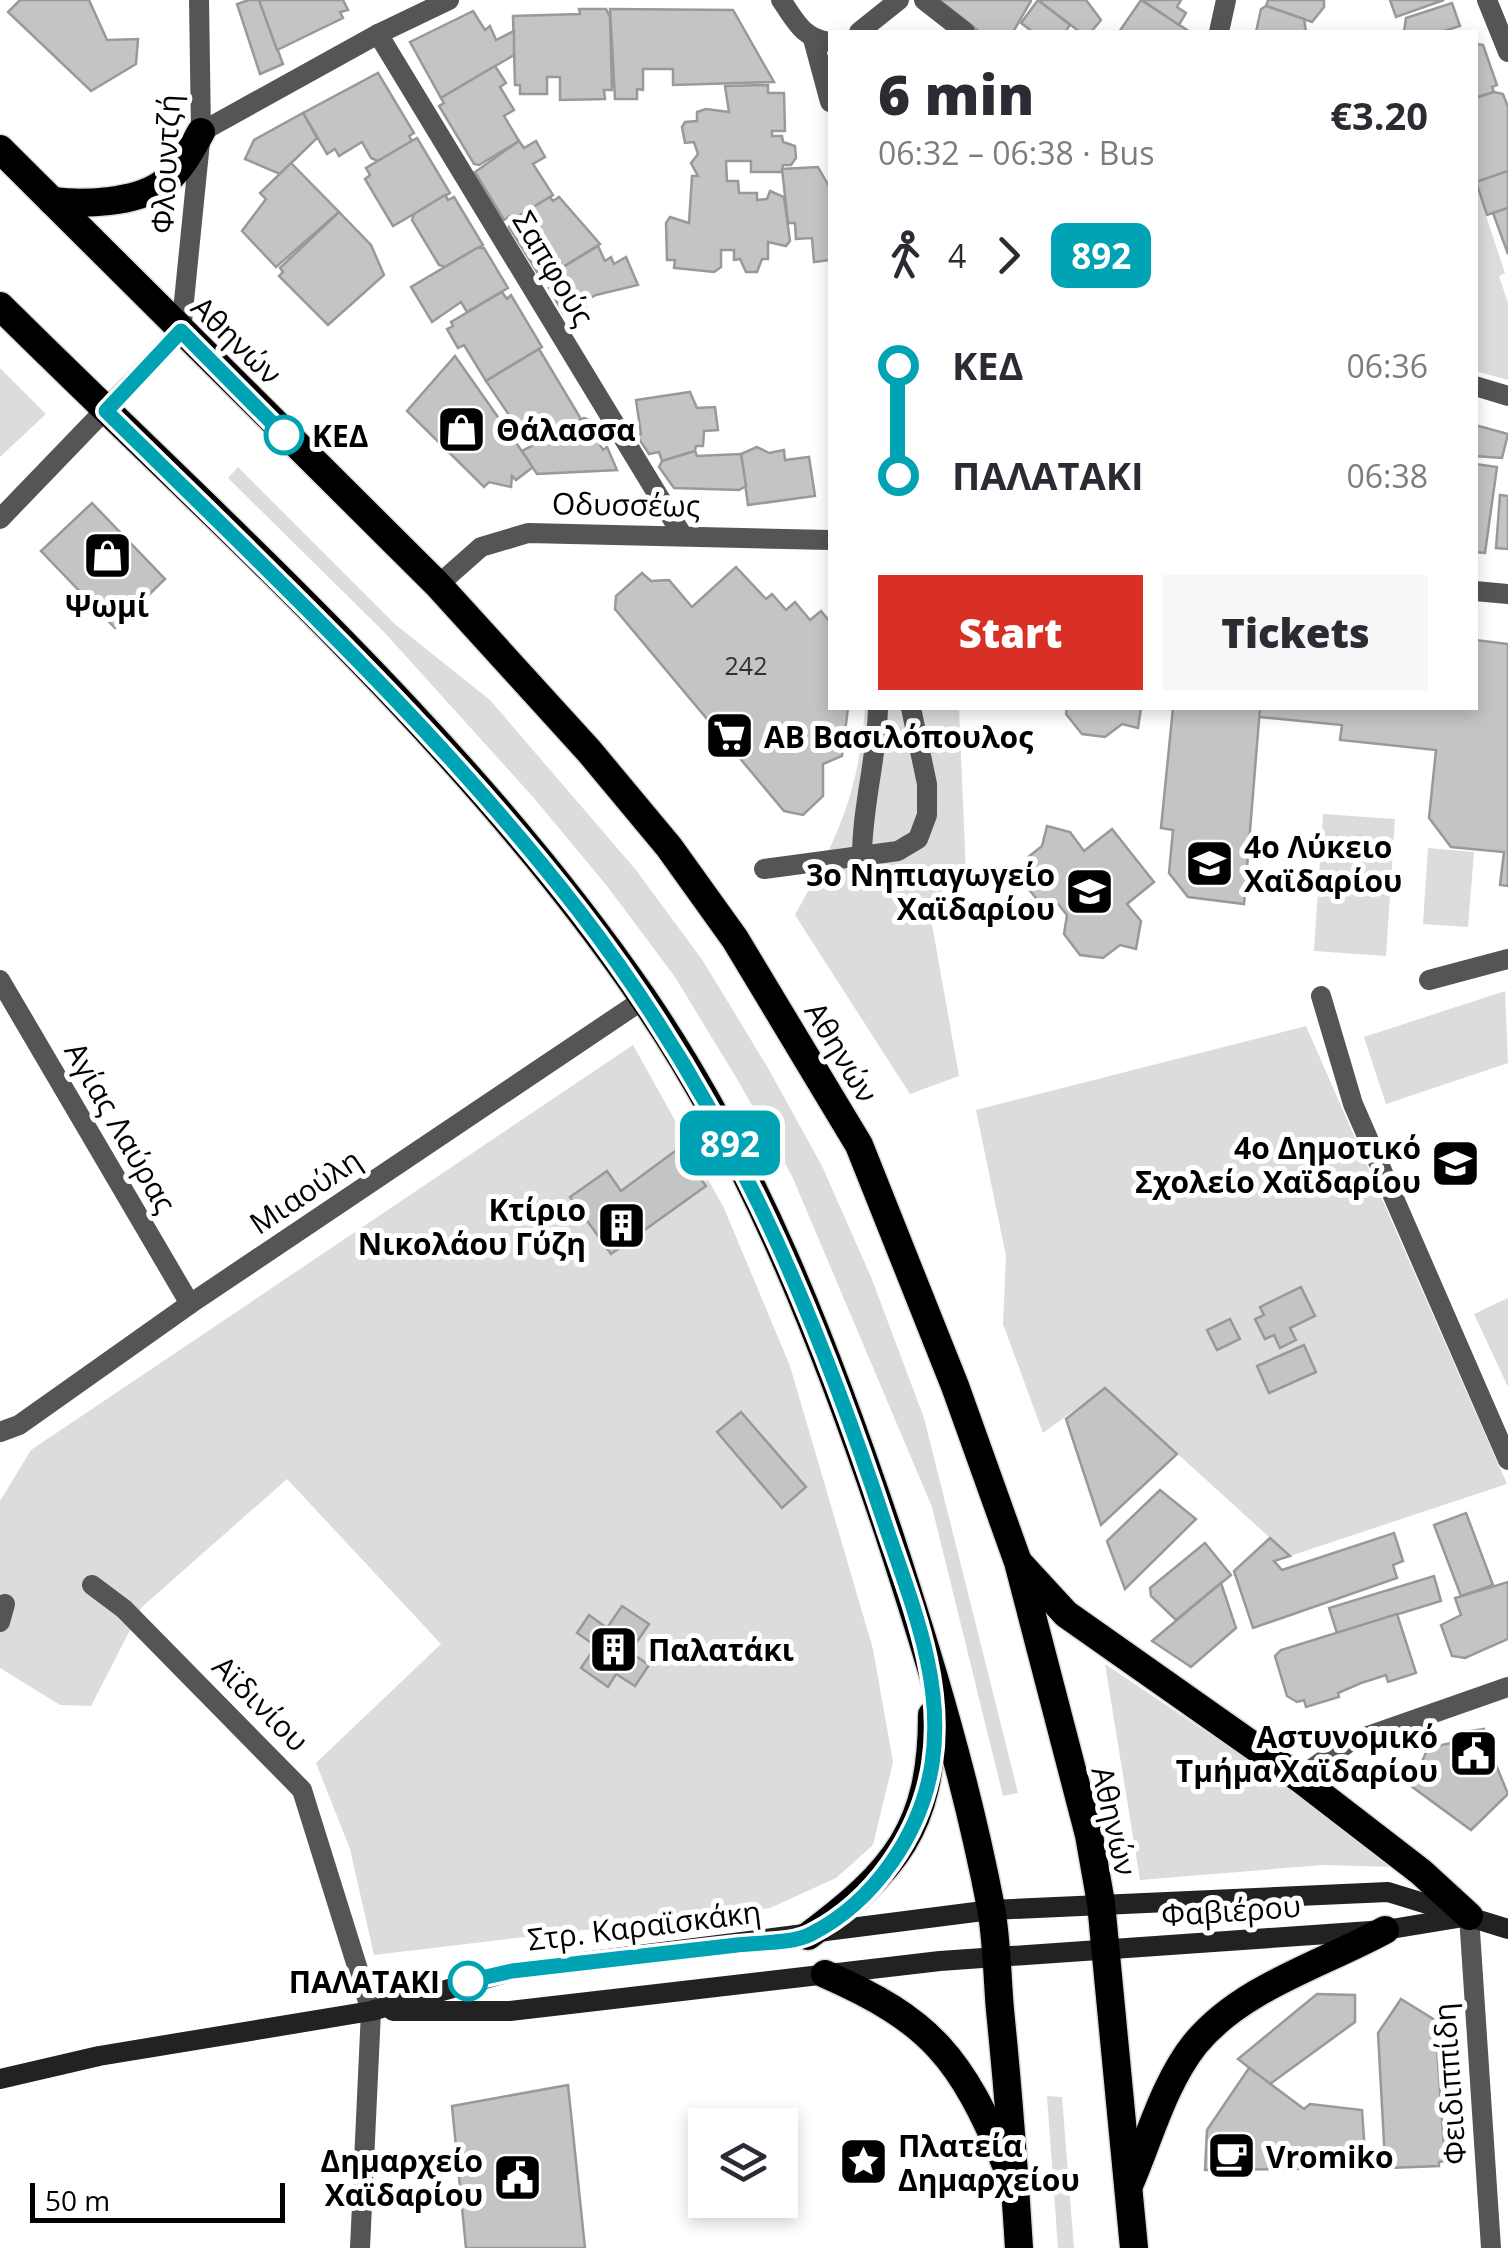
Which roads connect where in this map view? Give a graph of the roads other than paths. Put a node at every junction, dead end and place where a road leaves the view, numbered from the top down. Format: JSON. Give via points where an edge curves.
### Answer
{"nodes":[{"id":1,"x":199,"y":0,"type":"edge"},
{"id":2,"x":449,"y":0,"type":"edge"},
{"id":3,"x":899,"y":0,"type":"edge"},
{"id":4,"x":924,"y":0,"type":"edge"},
{"id":5,"x":1226,"y":0,"type":"edge"},
{"id":6,"x":1488,"y":0,"type":"edge"},
{"id":7,"x":786,"y":3,"type":"edge"},
{"id":8,"x":861,"y":30,"type":"edge"},
{"id":9,"x":962,"y":30,"type":"edge"},
{"id":10,"x":1219,"y":30,"type":"edge"},
{"id":11,"x":378,"y":34,"type":"junction"},
{"id":12,"x":821,"y":41,"type":"edge"},
{"id":13,"x":1508,"y":52,"type":"edge"},
{"id":14,"x":828,"y":88,"type":"edge"},
{"id":15,"x":201,"y":132,"type":"junction"},
{"id":16,"x":0,"y":148,"type":"edge"},
{"id":17,"x":52,"y":200,"type":"junction"},
{"id":18,"x":0,"y":306,"type":"edge"},
{"id":19,"x":181,"y":331,"type":"junction"},
{"id":20,"x":1478,"y":387,"type":"edge"},
{"id":21,"x":1508,"y":396,"type":"edge"},
{"id":22,"x":106,"y":411,"type":"junction"},
{"id":23,"x":0,"y":518,"type":"edge"},
{"id":24,"x":680,"y":533,"type":"junction"},
{"id":25,"x":828,"y":540,"type":"edge"},
{"id":26,"x":438,"y":584,"type":"junction"},
{"id":27,"x":1478,"y":591,"type":"edge"},
{"id":28,"x":1508,"y":594,"type":"edge"},
{"id":29,"x":878,"y":710,"type":"edge"},
{"id":30,"x":911,"y":710,"type":"edge"},
{"id":31,"x":914,"y":734,"type":"junction"},
{"id":32,"x":878,"y":739,"type":"junction"},
{"id":33,"x":862,"y":856,"type":"junction"},
{"id":34,"x":764,"y":868,"type":"dead end"},
{"id":35,"x":1508,"y":959,"type":"edge"},
{"id":36,"x":0,"y":980,"type":"edge"},
{"id":37,"x":1428,"y":980,"type":"dead end"},
{"id":38,"x":1322,"y":996,"type":"dead end"},
{"id":39,"x":644,"y":1000,"type":"junction"},
{"id":40,"x":190,"y":1304,"type":"junction"},
{"id":41,"x":0,"y":1432,"type":"edge"},
{"id":42,"x":1508,"y":1460,"type":"edge"},
{"id":43,"x":1018,"y":1562,"type":"junction"},
{"id":44,"x":92,"y":1585,"type":"dead end"},
{"id":45,"x":932,"y":1674,"type":"junction"},
{"id":46,"x":1508,"y":1687,"type":"edge"},
{"id":47,"x":1300,"y":1778,"type":"junction"},
{"id":48,"x":1101,"y":1903,"type":"junction"},
{"id":49,"x":991,"y":1910,"type":"junction"},
{"id":50,"x":1469,"y":1916,"type":"junction"},
{"id":51,"x":1508,"y":1929,"type":"edge"},
{"id":52,"x":1385,"y":1930,"type":"junction"},
{"id":53,"x":808,"y":1936,"type":"junction"},
{"id":54,"x":1105,"y":1948,"type":"junction"},
{"id":55,"x":996,"y":1958,"type":"junction"},
{"id":56,"x":826,"y":1974,"type":"junction"},
{"id":57,"x":372,"y":2011,"type":"junction"},
{"id":58,"x":0,"y":2080,"type":"edge"},
{"id":59,"x":1015,"y":2185,"type":"junction"},
{"id":60,"x":1129,"y":2185,"type":"junction"},
{"id":61,"x":360,"y":2248,"type":"edge"},
{"id":62,"x":1019,"y":2248,"type":"edge"},
{"id":63,"x":1134,"y":2248,"type":"edge"},
{"id":64,"x":1491,"y":2248,"type":"edge"}],
"edges":[{"from":1,"to":15,"type":"street","name":"Φλουντζή"},
{"from":2,"to":11,"type":"street"},
{"from":3,"to":8,"type":"street"},
{"from":4,"to":9,"type":"street"},
{"from":5,"to":10,"type":"street"},
{"from":6,"to":13,"type":"street"},
{"from":7,"to":12,"type":"street"},
{"from":11,"to":15,"type":"street"},
{"from":11,"to":24,"type":"street","name":"Σαπφούς"},
{"from":12,"to":14,"type":"street"},
{"from":15,"to":17,"type":"highway","via":[[181,167],[160,186],[87,206]]},
{"from":15,"to":19,"type":"street","name":"Φλουντζή"},
{"from":16,"to":17,"type":"highway","name":"Αθηνών"},
{"from":17,"to":19,"type":"highway","name":"Αθηνών"},
{"from":18,"to":22,"type":"highway"},
{"from":19,"to":22,"type":"street"},
{"from":19,"to":26,"type":"highway","name":"Αθηνών"},
{"from":20,"to":21,"type":"street"},
{"from":22,"to":23,"type":"street"},
{"from":22,"to":39,"type":"highway","via":[[440,749],[576,908]]},
{"from":24,"to":25,"type":"street","name":"Οδυσσέως"},
{"from":24,"to":26,"type":"street","name":"Οδυσσέως","via":[[504,538],[481,547]]},
{"from":26,"to":43,"type":"highway","name":"Αθηνών","via":[[669,847],[800,1042],[859,1145]]},
{"from":27,"to":28,"type":"street"},
{"from":29,"to":32,"type":"street"},
{"from":30,"to":31,"type":"street"},
{"from":31,"to":32,"type":"street"},
{"from":31,"to":33,"type":"street","via":[[928,784],[928,815],[918,839]]},
{"from":32,"to":33,"type":"street"},
{"from":33,"to":34,"type":"street"},
{"from":35,"to":37,"type":"street"},
{"from":36,"to":40,"type":"street","name":"Αγίας Λαύρας"},
{"from":38,"to":42,"type":"street","via":[[1353,1104]]},
{"from":39,"to":40,"type":"street","name":"Μιαούλη"},
{"from":39,"to":45,"type":"highway","via":[[756,1191],[807,1308]]},
{"from":40,"to":41,"type":"street","name":"Μιαούλη","via":[[19,1426]]},
{"from":43,"to":47,"type":"highway","via":[[1066,1614]]},
{"from":43,"to":48,"type":"highway","name":"Αθηνών"},
{"from":44,"to":57,"type":"street","name":"Αϊδινίου","via":[[124,1608],[302,1790]]},
{"from":45,"to":49,"type":"highway"},
{"from":45,"to":53,"type":"highway","via":[[932,1764],[915,1820],[892,1866]]},
{"from":46,"to":47,"type":"street","via":[[1348,1743]]},
{"from":47,"to":50,"type":"highway"},
{"from":48,"to":49,"type":"main road","name":"Φαβιέρου"},
{"from":48,"to":50,"type":"main road","name":"Φαβιέρου","via":[[1388,1892]]},
{"from":48,"to":54,"type":"highway","name":"Αθηνών"},
{"from":49,"to":53,"type":"main road","name":"Στρ. Καραϊσκάκη"},
{"from":49,"to":55,"type":"highway"},
{"from":50,"to":51,"type":"main road","name":"Φαβιέρου"},
{"from":50,"to":52,"type":"main road","name":"Φαβιέρου"},
{"from":50,"to":64,"type":"street","name":"Φειδιππίδη"},
{"from":52,"to":54,"type":"main road","name":"Φαβιέρου"},
{"from":52,"to":60,"type":"highway","via":[[1273,1986],[1196,2044]]},
{"from":53,"to":57,"type":"main road","name":"Στρ. Καραϊσκάκη","via":[[512,1971]]},
{"from":54,"to":55,"type":"main road","name":"Φαβιέρου"},
{"from":54,"to":60,"type":"highway","name":"Αθηνών"},
{"from":55,"to":56,"type":"main road","name":"Φαβιέρου"},
{"from":55,"to":59,"type":"highway"},
{"from":56,"to":57,"type":"main road","name":"Στρ. Καραϊσκάκη","via":[[510,2010]]},
{"from":56,"to":59,"type":"highway","via":[[886,2001],[938,2042],[972,2090]]},
{"from":57,"to":58,"type":"main road","name":"Στρ. Καραϊσκάκη","via":[[99,2056]]},
{"from":57,"to":61,"type":"street"},
{"from":59,"to":62,"type":"highway"},
{"from":60,"to":63,"type":"highway","name":"Αθηνών"}]}
